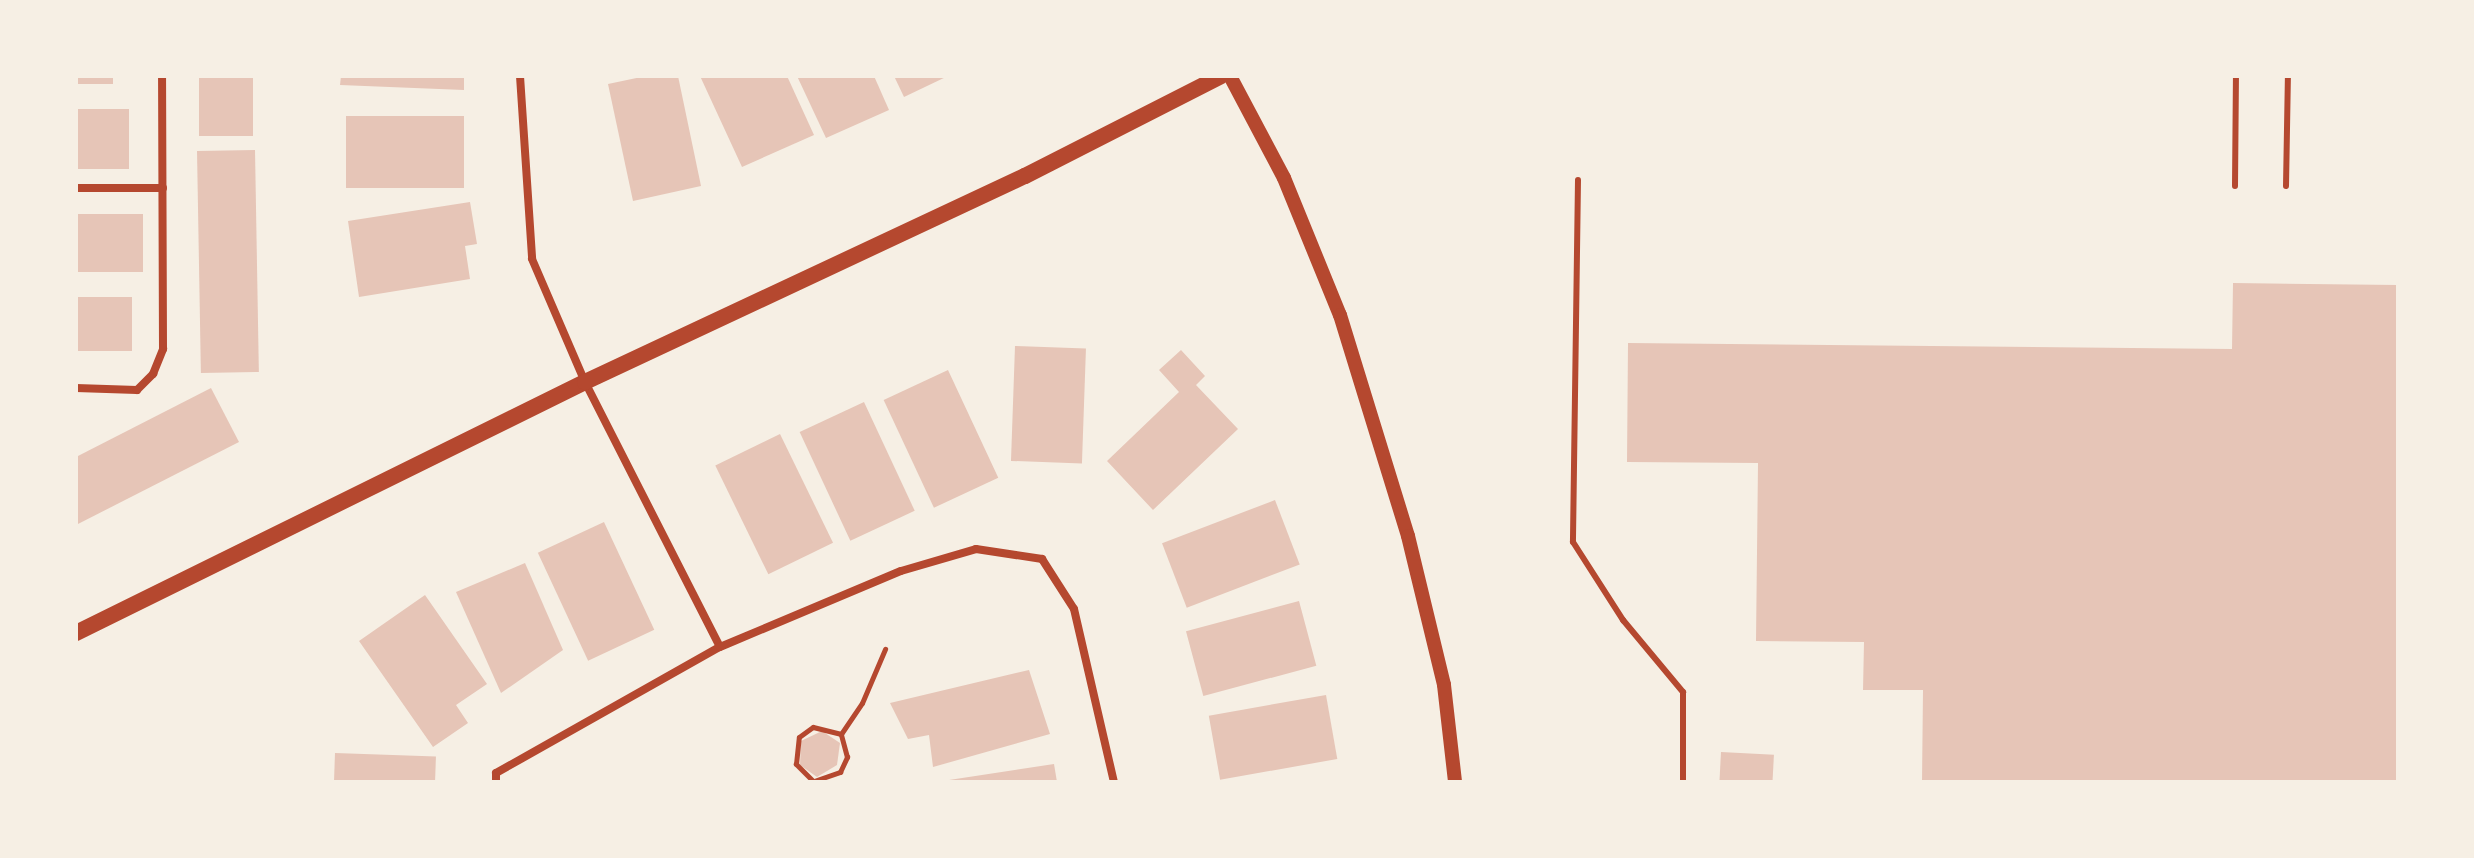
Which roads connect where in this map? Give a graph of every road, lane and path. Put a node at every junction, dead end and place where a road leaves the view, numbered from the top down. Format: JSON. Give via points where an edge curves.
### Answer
{"nodes":[{"id":1,"x":162,"y":76,"type":"edge"},
{"id":2,"x":520,"y":76,"type":"edge"},
{"id":3,"x":1221,"y":76,"type":"edge"},
{"id":4,"x":1230,"y":76,"type":"edge"},
{"id":5,"x":2236,"y":76,"type":"edge"},
{"id":6,"x":2288,"y":76,"type":"edge"},
{"id":7,"x":1578,"y":180,"type":"dead end"},
{"id":8,"x":2235,"y":186,"type":"dead end"},
{"id":9,"x":2286,"y":186,"type":"dead end"},
{"id":10,"x":76,"y":188,"type":"edge"},
{"id":11,"x":163,"y":188,"type":"junction"},
{"id":12,"x":585,"y":382,"type":"junction"},
{"id":13,"x":76,"y":388,"type":"edge"},
{"id":14,"x":76,"y":633,"type":"edge"},
{"id":15,"x":720,"y":647,"type":"junction"},
{"id":16,"x":885,"y":649,"type":"dead end"},
{"id":17,"x":841,"y":734,"type":"junction"},
{"id":18,"x":496,"y":778,"type":"edge"},
{"id":19,"x":812,"y":781,"type":"edge"},
{"id":20,"x":1114,"y":782,"type":"edge"},
{"id":21,"x":1455,"y":782,"type":"edge"},
{"id":22,"x":1683,"y":782,"type":"edge"}],
"edges":[{"from":1,"to":11,"type":"street"},
{"from":2,"to":12,"type":"street","via":[[532,259]]},
{"from":3,"to":12,"type":"main road","via":[[1025,176]]},
{"from":4,"to":21,"type":"street","via":[[1284,178],[1340,315],[1408,536],[1437,655]]},
{"from":5,"to":8,"type":"lane"},
{"from":6,"to":9,"type":"lane"},
{"from":7,"to":22,"type":"lane","via":[[1573,542],[1623,620],[1683,692]]},
{"from":10,"to":11,"type":"street"},
{"from":11,"to":13,"type":"street","via":[[159,363],[137,390]]},
{"from":12,"to":14,"type":"main road"},
{"from":12,"to":15,"type":"street"},
{"from":15,"to":18,"type":"street"},
{"from":15,"to":20,"type":"street","via":[[901,571],[976,549],[1042,559],[1074,609]]},
{"from":16,"to":17,"type":"path","via":[[862,703]]},
{"from":17,"to":19,"type":"path","via":[[847,757],[840,772]]},
{"from":17,"to":19,"type":"path","via":[[813,727],[799,737],[796,764]]}]}
